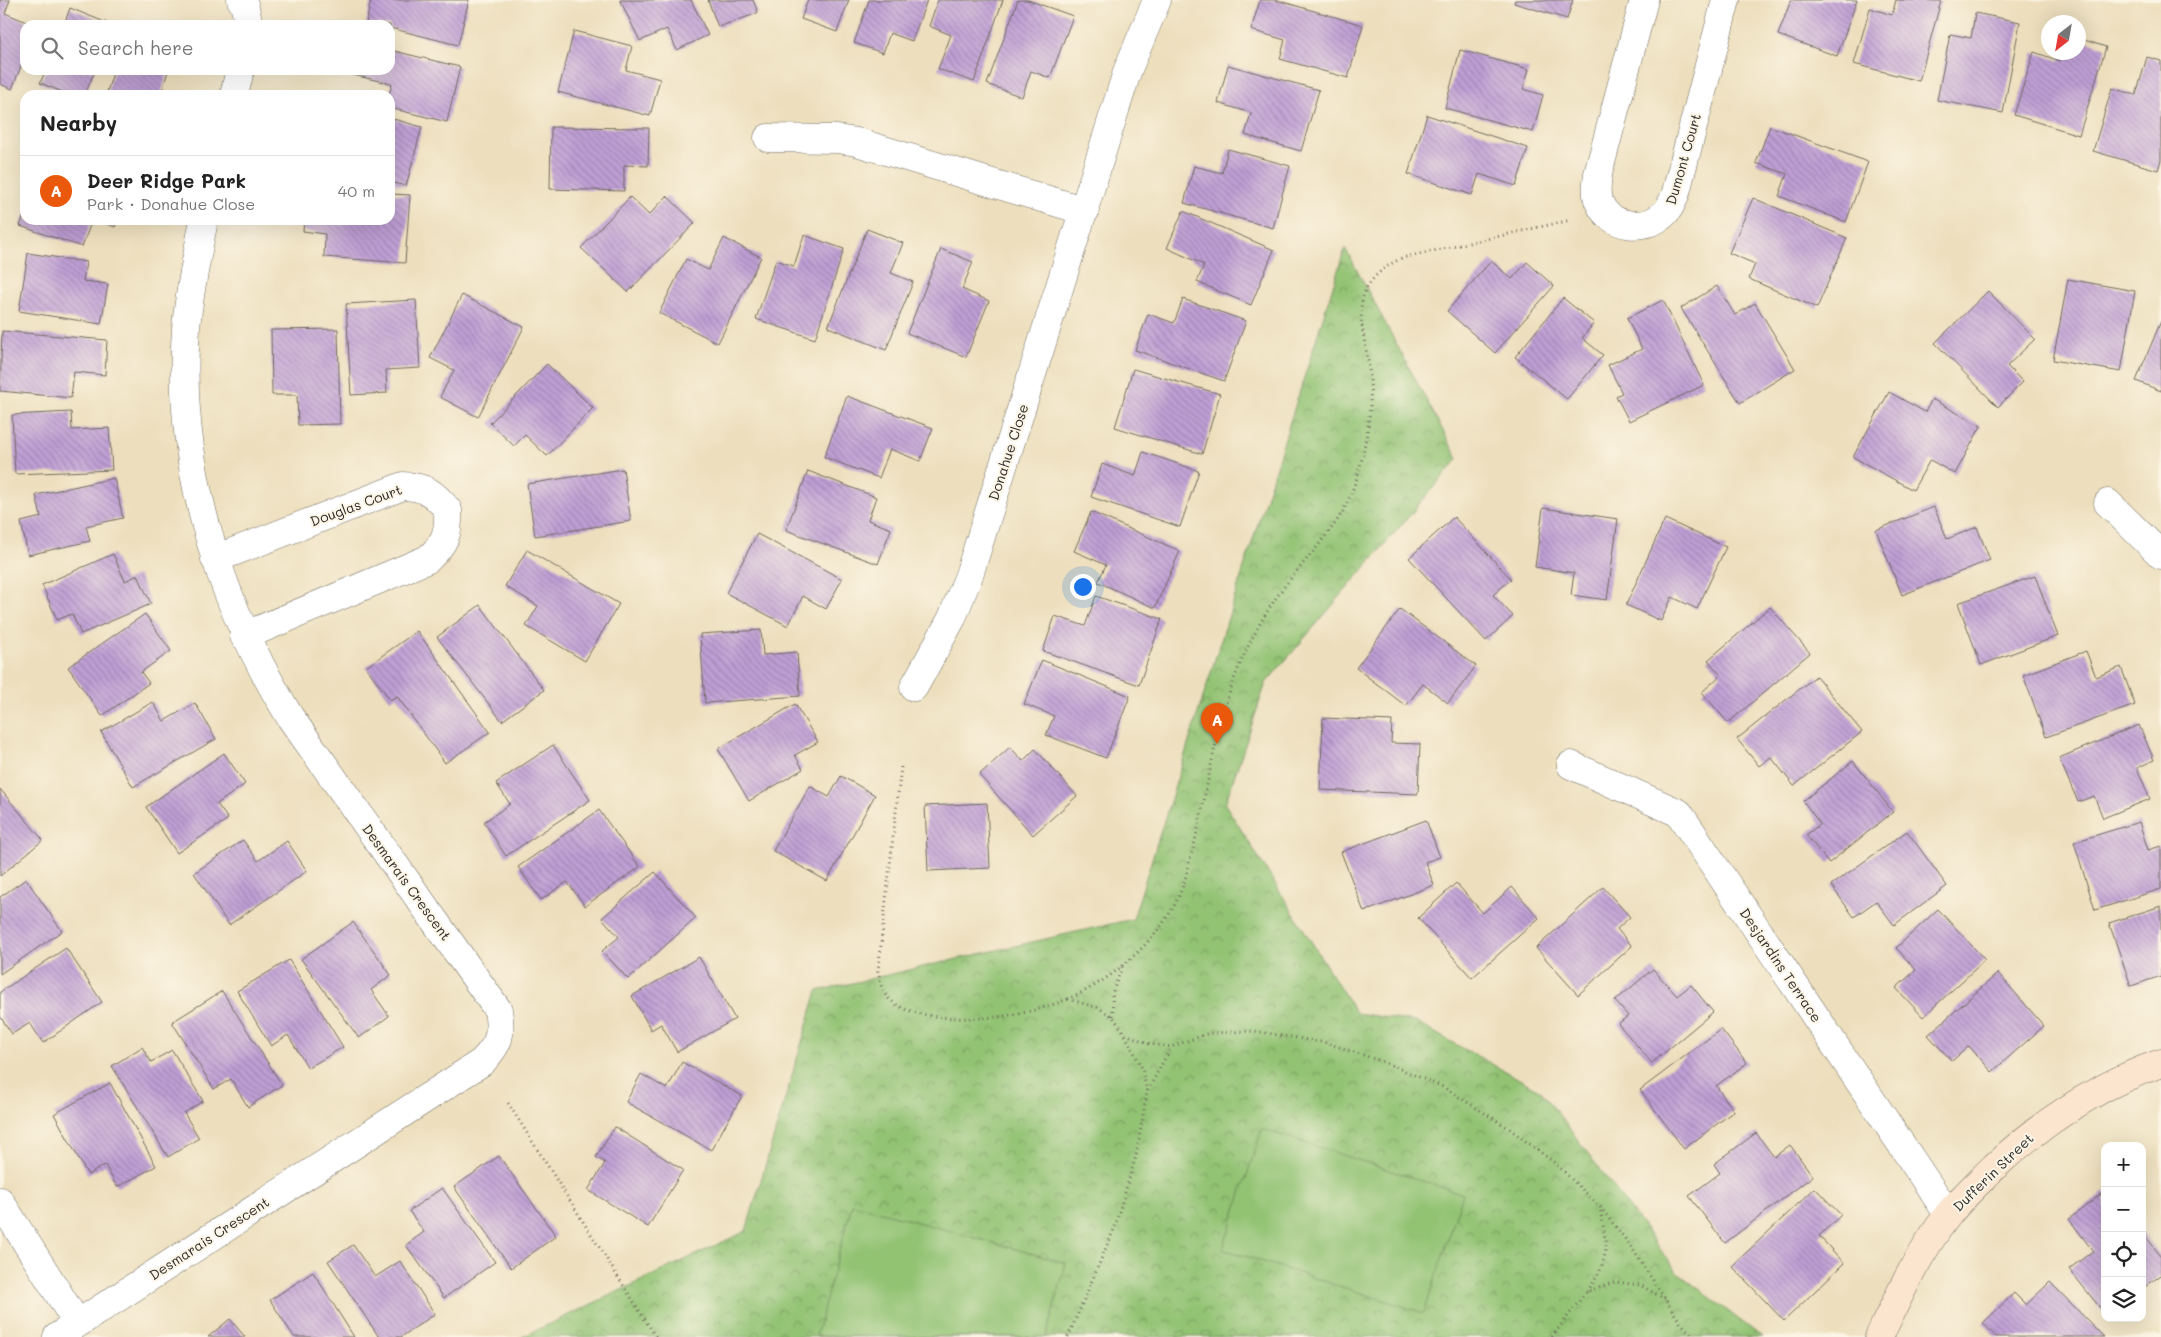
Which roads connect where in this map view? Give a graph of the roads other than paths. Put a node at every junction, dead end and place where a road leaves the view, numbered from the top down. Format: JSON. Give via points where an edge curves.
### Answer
{"nodes":[{"id":1,"x":241,"y":0,"type":"edge"},
{"id":2,"x":1157,"y":0,"type":"edge"},
{"id":3,"x":1644,"y":0,"type":"edge"},
{"id":4,"x":1726,"y":0,"type":"edge"},
{"id":5,"x":248,"y":20,"type":"edge"},
{"id":6,"x":239,"y":75,"type":"edge"},
{"id":7,"x":235,"y":90,"type":"edge"},
{"id":8,"x":768,"y":138,"type":"dead end"},
{"id":9,"x":1085,"y":211,"type":"junction"},
{"id":10,"x":203,"y":225,"type":"edge"},
{"id":11,"x":2108,"y":502,"type":"dead end"},
{"id":12,"x":2161,"y":555,"type":"edge"},
{"id":13,"x":215,"y":559,"type":"junction"},
{"id":14,"x":244,"y":636,"type":"junction"},
{"id":15,"x":914,"y":686,"type":"dead end"},
{"id":16,"x":1571,"y":766,"type":"dead end"},
{"id":17,"x":2161,"y":1063,"type":"edge"},
{"id":18,"x":0,"y":1201,"type":"edge"},
{"id":19,"x":1948,"y":1214,"type":"junction"},
{"id":20,"x":67,"y":1330,"type":"edge"},
{"id":21,"x":1879,"y":1337,"type":"edge"}],
"edges":[{"from":1,"to":5,"type":"street"},
{"from":2,"to":9,"type":"street","name":"Donahue Close","via":[[1128,69]]},
{"from":3,"to":4,"type":"street","name":"Dumont Court","via":[[1598,174],[1598,201],[1605,213],[1628,225],[1654,221],[1667,212],[1675,196]]},
{"from":6,"to":7,"type":"street"},
{"from":8,"to":9,"type":"street","via":[[836,138],[856,142]]},
{"from":9,"to":15,"type":"street","name":"Donahue Close","via":[[969,576],[952,618]]},
{"from":10,"to":13,"type":"street","name":"Desmarais Crescent","via":[[190,292],[185,382],[187,429],[194,475]]},
{"from":11,"to":12,"type":"street"},
{"from":13,"to":14,"type":"street","name":"Desmarais Crescent"},
{"from":13,"to":14,"type":"street","name":"Douglas Court","via":[[403,486],[422,487],[436,496],[448,510],[444,541],[428,559]]},
{"from":14,"to":20,"type":"street","name":"Desmarais Crescent","via":[[290,717],[498,1010],[500,1039],[482,1062]]},
{"from":16,"to":19,"type":"street","name":"Desjardins Terrace","via":[[1678,813]]},
{"from":17,"to":19,"type":"street","name":"Dufferin Street","via":[[2111,1084],[2050,1120],[1983,1178]]},
{"from":18,"to":20,"type":"street"},
{"from":19,"to":21,"type":"street","name":"Dufferin Street","via":[[1921,1254]]}]}
